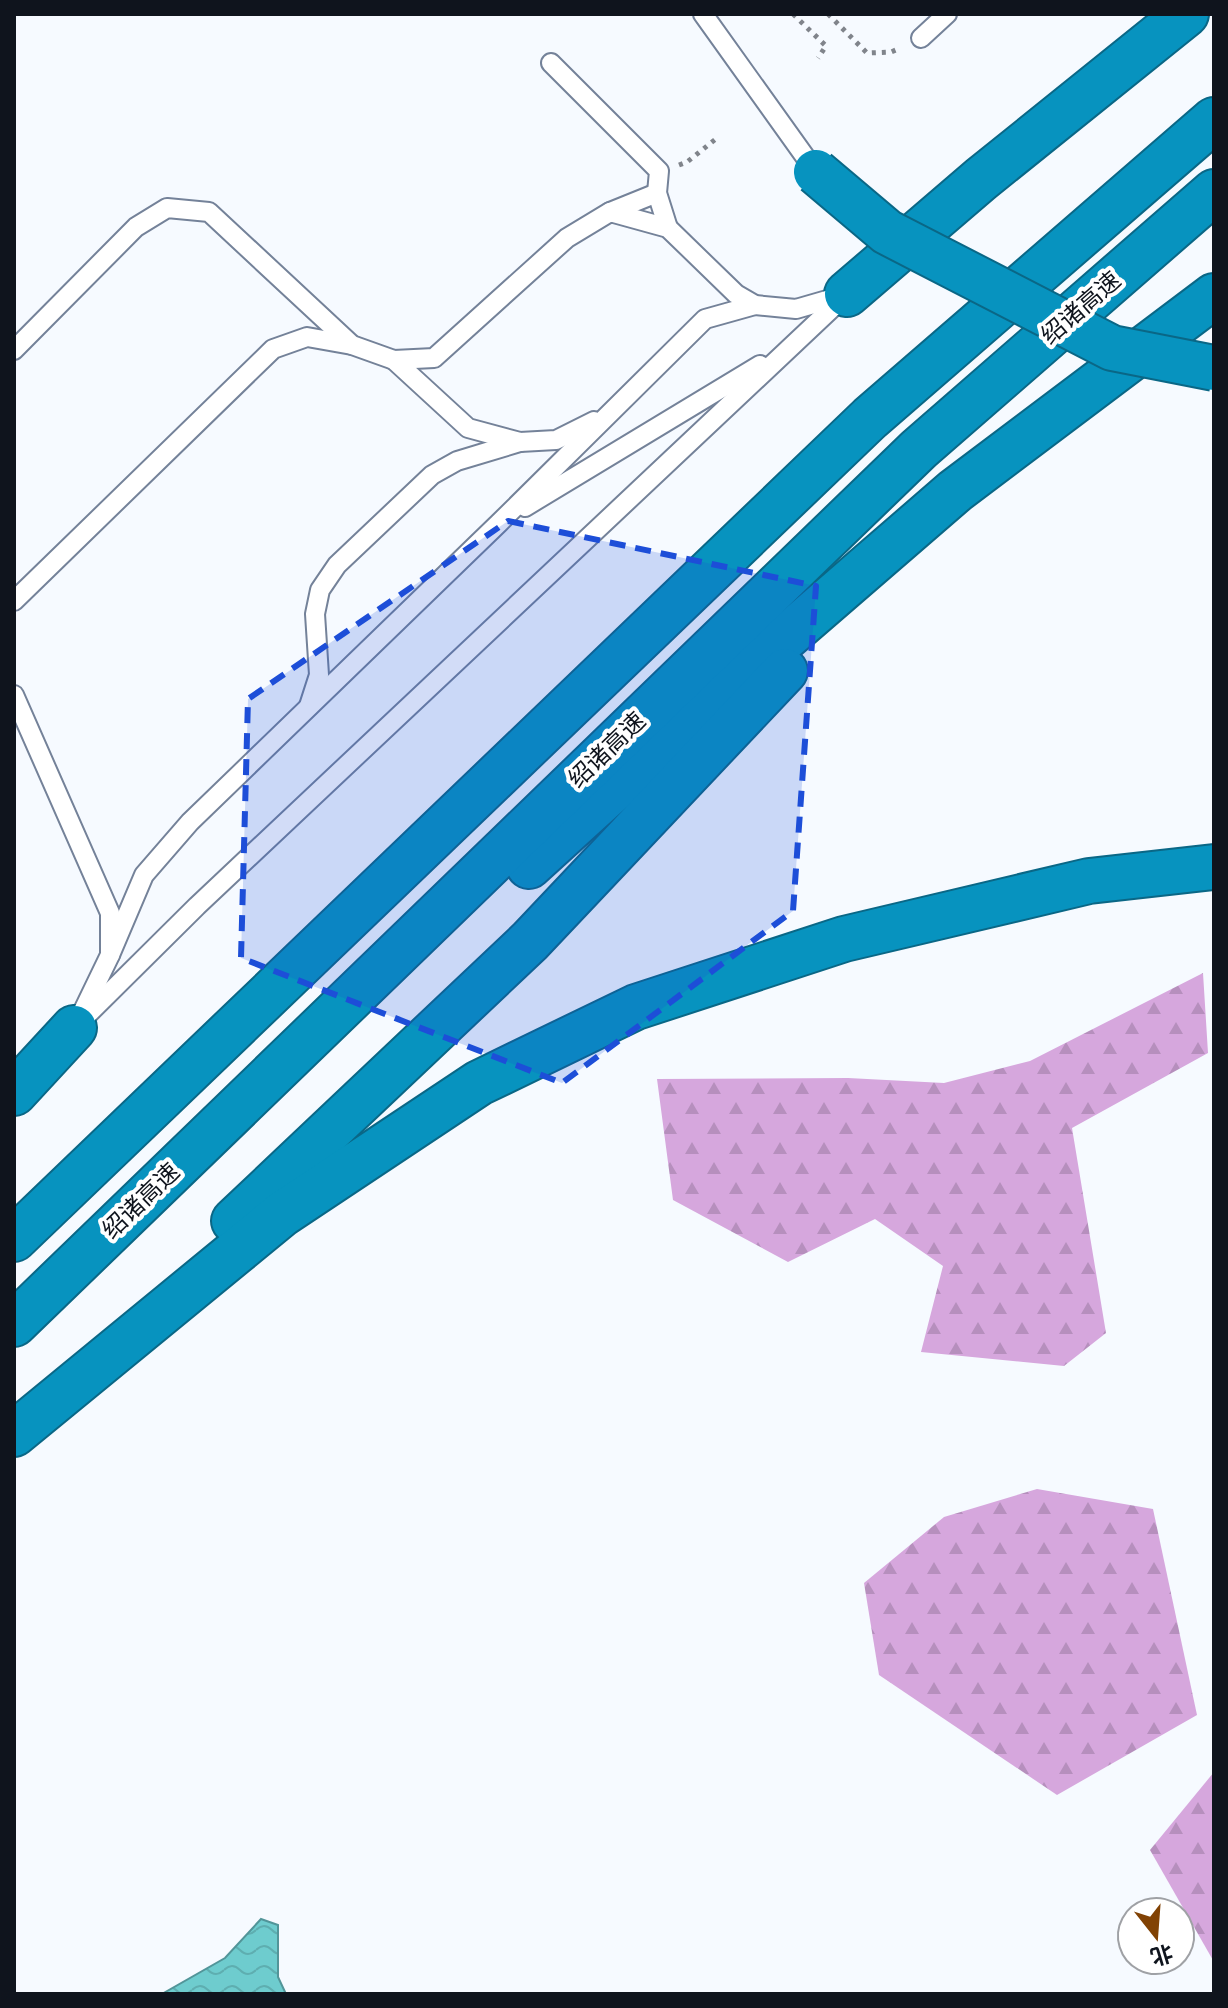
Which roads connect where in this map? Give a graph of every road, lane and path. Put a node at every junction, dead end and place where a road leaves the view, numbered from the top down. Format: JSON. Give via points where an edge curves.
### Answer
{"nodes":[{"id":1,"x":703,"y":14,"type":"edge"},
{"id":2,"x":793,"y":14,"type":"edge"},
{"id":3,"x":828,"y":14,"type":"edge"},
{"id":4,"x":947,"y":14,"type":"edge"},
{"id":5,"x":1186,"y":14,"type":"edge"},
{"id":6,"x":921,"y":38,"type":"joint"},
{"id":7,"x":818,"y":58,"type":"dead end"},
{"id":8,"x":551,"y":63,"type":"dead end"},
{"id":9,"x":1214,"y":120,"type":"edge"},
{"id":10,"x":717,"y":138,"type":"dead end"},
{"id":11,"x":659,"y":171,"type":"junction"},
{"id":12,"x":816,"y":172,"type":"joint"},
{"id":13,"x":1214,"y":192,"type":"edge"},
{"id":14,"x":657,"y":193,"type":"junction"},
{"id":15,"x":610,"y":212,"type":"junction"},
{"id":16,"x":668,"y":228,"type":"junction"},
{"id":17,"x":847,"y":294,"type":"junction"},
{"id":18,"x":1214,"y":296,"type":"edge"},
{"id":19,"x":755,"y":305,"type":"junction"},
{"id":20,"x":352,"y":345,"type":"junction"},
{"id":21,"x":793,"y":345,"type":"junction"},
{"id":22,"x":14,"y":350,"type":"edge"},
{"id":23,"x":394,"y":360,"type":"junction"},
{"id":24,"x":1214,"y":368,"type":"edge"},
{"id":25,"x":607,"y":414,"type":"junction"},
{"id":26,"x":520,"y":442,"type":"junction"},
{"id":27,"x":955,"y":491,"type":"junction"},
{"id":28,"x":499,"y":523,"type":"junction"},
{"id":29,"x":14,"y":601,"type":"edge"},
{"id":30,"x":14,"y":695,"type":"edge"},
{"id":31,"x":308,"y":708,"type":"junction"},
{"id":32,"x":1214,"y":867,"type":"edge"},
{"id":33,"x":110,"y":955,"type":"junction"},
{"id":34,"x":74,"y":1028,"type":"junction"},
{"id":35,"x":14,"y":1093,"type":"edge"},
{"id":36,"x":14,"y":1239,"type":"edge"},
{"id":37,"x":14,"y":1324,"type":"edge"},
{"id":38,"x":14,"y":1332,"type":"edge"},
{"id":39,"x":14,"y":1431,"type":"edge"}],
"edges":[{"from":1,"to":12,"type":"lane"},
{"from":2,"to":7,"type":"path","via":[[826,46]]},
{"from":3,"to":6,"type":"path","via":[[867,53],[891,52]]},
{"from":4,"to":6,"type":"lane"},
{"from":5,"to":17,"type":"highway"},
{"from":8,"to":11,"type":"lane"},
{"from":9,"to":36,"type":"highway","via":[[870,418]]},
{"from":10,"to":11,"type":"path","via":[[687,162]]},
{"from":11,"to":14,"type":"lane"},
{"from":12,"to":24,"type":"highway","bridge":true,"via":[[887,232],[1112,348]]},
{"from":13,"to":37,"type":"highway","name":"绍诸高速","via":[[919,449]]},
{"from":14,"to":15,"type":"lane"},
{"from":14,"to":16,"type":"lane"},
{"from":15,"to":16,"type":"lane"},
{"from":15,"to":23,"type":"lane","via":[[567,238],[434,358]]},
{"from":16,"to":19,"type":"lane","via":[[736,294]]},
{"from":17,"to":19,"type":"lane","via":[[796,309]]},
{"from":17,"to":21,"type":"lane"},
{"from":18,"to":27,"type":"highway"},
{"from":19,"to":25,"type":"lane","via":[[705,319]]},
{"from":20,"to":22,"type":"lane","via":[[209,212],[167,208],[136,227]]},
{"from":20,"to":23,"type":"lane"},
{"from":20,"to":29,"type":"lane","via":[[307,337],[273,349]]},
{"from":21,"to":28,"type":"lane"},
{"from":21,"to":34,"type":"lane"},
{"from":23,"to":26,"type":"lane","via":[[468,428]]},
{"from":25,"to":26,"type":"lane","via":[[556,440]]},
{"from":25,"to":28,"type":"lane"},
{"from":26,"to":31,"type":"lane","via":[[457,461],[432,475],[337,565],[320,590],[315,614],[319,675]]},
{"from":27,"to":38,"type":"highway","via":[[681,728]]},
{"from":27,"to":39,"type":"highway","via":[[530,941]]},
{"from":28,"to":31,"type":"lane"},
{"from":30,"to":33,"type":"lane","via":[[110,913]]},
{"from":31,"to":33,"type":"lane","via":[[190,822],[144,875]]},
{"from":32,"to":39,"type":"highway","via":[[1089,881],[844,939],[636,1007],[479,1083],[282,1214]]},
{"from":33,"to":34,"type":"lane"},
{"from":34,"to":35,"type":"highway"}]}
